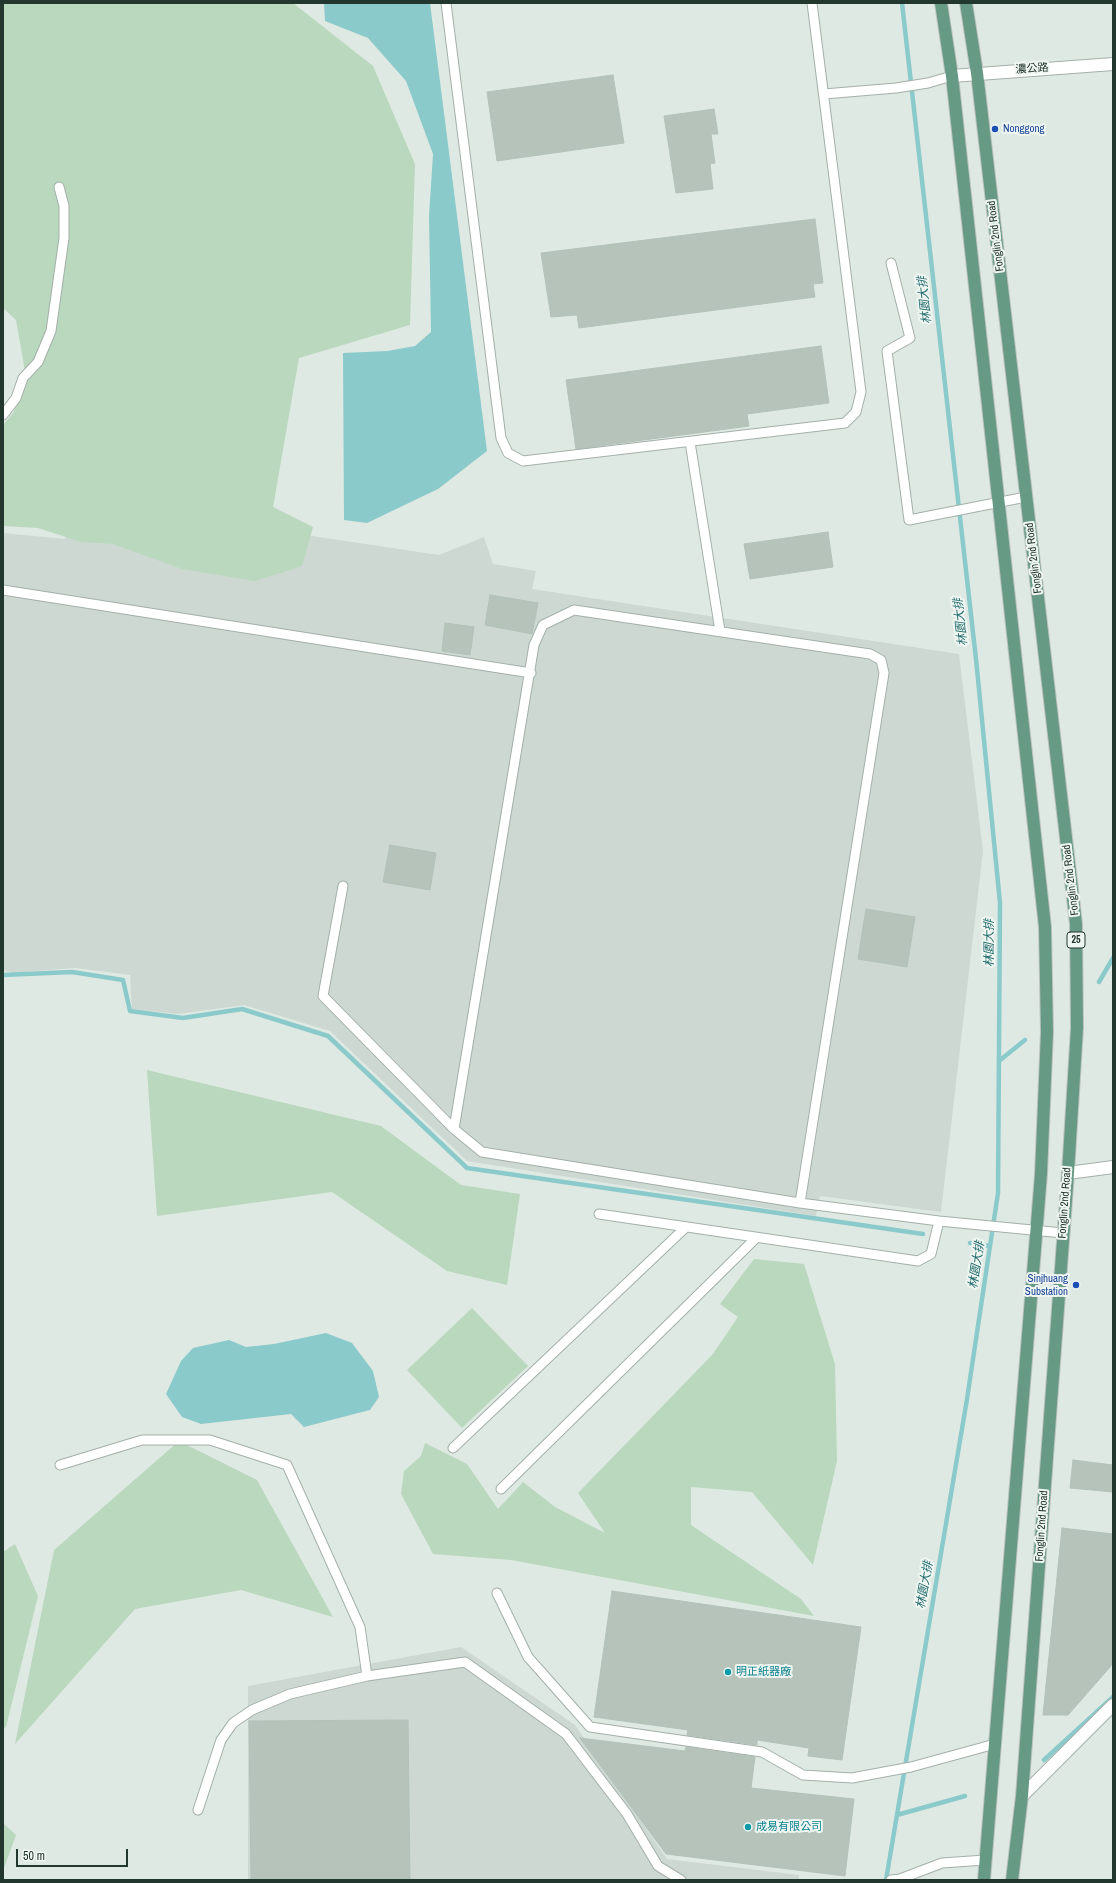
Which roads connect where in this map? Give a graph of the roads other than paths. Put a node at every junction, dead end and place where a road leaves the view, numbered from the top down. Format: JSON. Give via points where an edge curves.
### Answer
{"nodes":[{"id":1,"x":446,"y":3,"type":"edge"},
{"id":2,"x":812,"y":3,"type":"edge"},
{"id":3,"x":941,"y":3,"type":"edge"},
{"id":4,"x":966,"y":3,"type":"edge"},
{"id":5,"x":1113,"y":64,"type":"edge"},
{"id":6,"x":977,"y":73,"type":"junction"},
{"id":7,"x":952,"y":76,"type":"junction"},
{"id":8,"x":824,"y":94,"type":"junction"},
{"id":9,"x":59,"y":187,"type":"dead end"},
{"id":10,"x":891,"y":263,"type":"dead end"},
{"id":11,"x":3,"y":415,"type":"edge"},
{"id":12,"x":690,"y":442,"type":"junction"},
{"id":13,"x":1026,"y":497,"type":"junction"},
{"id":14,"x":999,"y":504,"type":"junction"},
{"id":15,"x":3,"y":590,"type":"edge"},
{"id":16,"x":720,"y":631,"type":"junction"},
{"id":17,"x":531,"y":673,"type":"junction"},
{"id":18,"x":343,"y":886,"type":"dead end"},
{"id":19,"x":454,"y":1129,"type":"junction"},
{"id":20,"x":1113,"y":1167,"type":"edge"},
{"id":21,"x":1068,"y":1173,"type":"junction"},
{"id":22,"x":800,"y":1203,"type":"junction"},
{"id":23,"x":599,"y":1214,"type":"dead end"},
{"id":24,"x":939,"y":1221,"type":"junction"},
{"id":25,"x":686,"y":1227,"type":"junction"},
{"id":26,"x":1030,"y":1229,"type":"junction"},
{"id":27,"x":1063,"y":1233,"type":"junction"},
{"id":28,"x":756,"y":1238,"type":"junction"},
{"id":29,"x":454,"y":1448,"type":"dead end"},
{"id":30,"x":60,"y":1465,"type":"dead end"},
{"id":31,"x":501,"y":1489,"type":"dead end"},
{"id":32,"x":497,"y":1593,"type":"dead end"},
{"id":33,"x":367,"y":1676,"type":"junction"},
{"id":34,"x":1113,"y":1705,"type":"edge"},
{"id":35,"x":995,"y":1744,"type":"junction"},
{"id":36,"x":1022,"y":1796,"type":"junction"},
{"id":37,"x":198,"y":1810,"type":"dead end"},
{"id":38,"x":985,"y":1860,"type":"junction"},
{"id":39,"x":681,"y":1880,"type":"edge"},
{"id":40,"x":891,"y":1880,"type":"edge"},
{"id":41,"x":900,"y":1880,"type":"edge"},
{"id":42,"x":984,"y":1880,"type":"edge"},
{"id":43,"x":1012,"y":1880,"type":"edge"}],
"edges":[{"from":1,"to":12,"type":"lane","via":[[500,438],[508,453],[523,461]]},
{"from":2,"to":8,"type":"lane"},
{"from":3,"to":7,"type":"main road"},
{"from":4,"to":6,"type":"main road","name":"Fonglin 2nd Road","number":"25"},
{"from":5,"to":6,"type":"street","name":"濃公路"},
{"from":6,"to":7,"type":"street","name":"濃公路"},
{"from":6,"to":13,"type":"main road","name":"Fonglin 2nd Road","number":"25"},
{"from":7,"to":8,"type":"lane","via":[[904,87]]},
{"from":7,"to":14,"type":"main road"},
{"from":8,"to":12,"type":"lane","via":[[860,392],[856,412],[845,423]]},
{"from":9,"to":11,"type":"lane","via":[[64,206],[64,238],[51,331],[38,362],[23,378],[16,398]]},
{"from":10,"to":14,"type":"lane","via":[[910,338],[888,351],[909,520]]},
{"from":12,"to":16,"type":"lane"},
{"from":13,"to":14,"type":"lane"},
{"from":13,"to":21,"type":"main road","name":"Fonglin 2nd Road","number":"25","via":[[1076,924],[1077,1028]]},
{"from":14,"to":26,"type":"main road","via":[[1045,927],[1047,1032],[1041,1174]]},
{"from":15,"to":17,"type":"lane"},
{"from":16,"to":17,"type":"lane","via":[[574,610],[543,625],[534,645]]},
{"from":16,"to":22,"type":"lane","via":[[870,654],[881,660],[884,673]]},
{"from":17,"to":19,"type":"lane"},
{"from":18,"to":19,"type":"lane","via":[[323,996]]},
{"from":19,"to":22,"type":"lane","via":[[482,1152]]},
{"from":20,"to":21,"type":"street"},
{"from":21,"to":27,"type":"main road","name":"Fonglin 2nd Road","number":"25"},
{"from":22,"to":24,"type":"lane"},
{"from":23,"to":25,"type":"lane"},
{"from":24,"to":26,"type":"lane"},
{"from":24,"to":28,"type":"lane","via":[[930,1254],[918,1261]]},
{"from":25,"to":28,"type":"lane"},
{"from":25,"to":29,"type":"lane"},
{"from":26,"to":27,"type":"lane"},
{"from":26,"to":35,"type":"main road"},
{"from":27,"to":36,"type":"main road","name":"Fonglin 2nd Road","number":"25"},
{"from":28,"to":31,"type":"lane"},
{"from":30,"to":33,"type":"lane","via":[[142,1440],[210,1440],[287,1465],[360,1627]]},
{"from":32,"to":35,"type":"lane","via":[[528,1657],[590,1727],[762,1752],[803,1775],[852,1778],[911,1767]]},
{"from":33,"to":37,"type":"lane","via":[[290,1694],[252,1710],[233,1723],[221,1740]]},
{"from":33,"to":39,"type":"lane","via":[[465,1662],[566,1734],[627,1814],[658,1866]]},
{"from":34,"to":36,"type":"street"},
{"from":35,"to":38,"type":"main road"},
{"from":36,"to":43,"type":"main road","name":"Fonglin 2nd Road","number":"25"},
{"from":38,"to":41,"type":"lane","via":[[942,1863]]},
{"from":38,"to":42,"type":"main road"},
{"from":40,"to":41,"type":"lane"}]}
